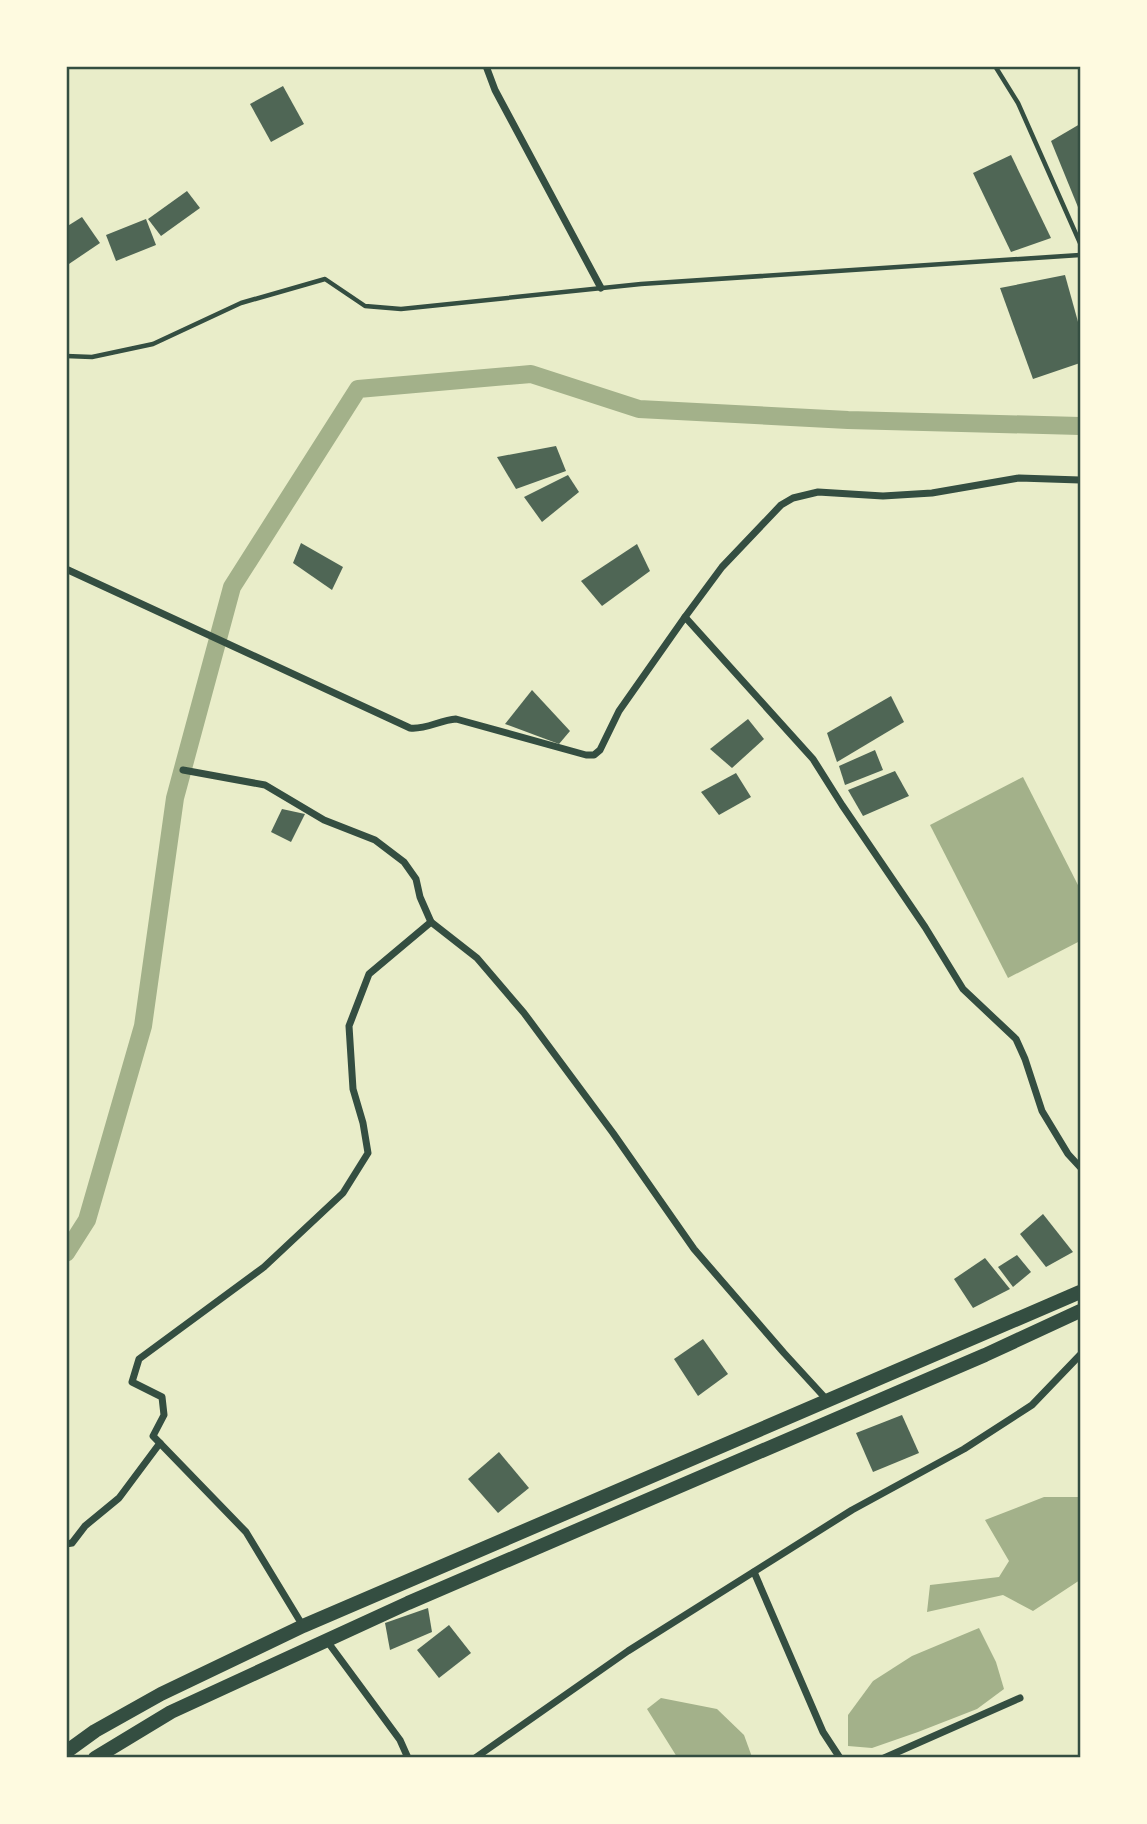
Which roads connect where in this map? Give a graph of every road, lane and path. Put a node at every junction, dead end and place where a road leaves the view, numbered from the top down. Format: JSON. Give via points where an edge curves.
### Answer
{"nodes":[{"id":1,"x":486,"y":66,"type":"edge"},
{"id":2,"x":995,"y":66,"type":"edge"},
{"id":3,"x":1080,"y":243,"type":"edge"},
{"id":4,"x":1080,"y":255,"type":"edge"},
{"id":5,"x":601,"y":288,"type":"junction"},
{"id":6,"x":66,"y":356,"type":"edge"},
{"id":7,"x":1080,"y":480,"type":"edge"},
{"id":8,"x":66,"y":569,"type":"edge"},
{"id":9,"x":685,"y":617,"type":"junction"},
{"id":10,"x":183,"y":770,"type":"dead end"},
{"id":11,"x":431,"y":922,"type":"junction"},
{"id":12,"x":1080,"y":1167,"type":"edge"},
{"id":13,"x":1080,"y":1292,"type":"edge"},
{"id":14,"x":1080,"y":1311,"type":"edge"},
{"id":15,"x":1080,"y":1355,"type":"edge"},
{"id":16,"x":829,"y":1401,"type":"junction"},
{"id":17,"x":160,"y":1443,"type":"junction"},
{"id":18,"x":66,"y":1544,"type":"edge"},
{"id":19,"x":754,"y":1572,"type":"junction"},
{"id":20,"x":303,"y":1626,"type":"junction"},
{"id":21,"x":327,"y":1640,"type":"junction"},
{"id":22,"x":1020,"y":1698,"type":"dead end"},
{"id":23,"x":66,"y":1752,"type":"edge"},
{"id":24,"x":94,"y":1758,"type":"edge"},
{"id":25,"x":408,"y":1758,"type":"edge"},
{"id":26,"x":475,"y":1758,"type":"edge"},
{"id":27,"x":840,"y":1758,"type":"edge"},
{"id":28,"x":884,"y":1758,"type":"edge"}],
"edges":[{"from":1,"to":5,"type":"street"},
{"from":2,"to":3,"type":"lane","via":[[1018,103]]},
{"from":4,"to":5,"type":"lane"},
{"from":5,"to":6,"type":"lane","via":[[401,309],[366,306],[325,279],[241,303],[153,344],[92,357]]},
{"from":7,"to":9,"type":"street","via":[[1019,478],[932,493],[818,492],[793,498],[735,552]]},
{"from":8,"to":9,"type":"street","via":[[410,728],[456,719],[586,755],[600,750],[619,711]]},
{"from":9,"to":12,"type":"street","via":[[813,759],[963,989],[1016,1039],[1042,1111]]},
{"from":10,"to":11,"type":"street","via":[[265,785],[324,820],[375,840],[404,862],[416,879]]},
{"from":11,"to":16,"type":"street","via":[[477,958],[524,1013],[694,1249]]},
{"from":11,"to":17,"type":"street","via":[[369,974],[349,1026],[353,1089],[368,1153],[343,1193],[264,1267],[139,1359],[132,1382],[162,1397],[164,1415],[153,1436]]},
{"from":13,"to":16,"type":"highway"},
{"from":14,"to":21,"type":"highway"},
{"from":15,"to":19,"type":"street","via":[[1031,1405]]},
{"from":16,"to":20,"type":"highway"},
{"from":17,"to":18,"type":"street","via":[[119,1497]]},
{"from":17,"to":20,"type":"street","via":[[246,1532]]},
{"from":19,"to":26,"type":"street","via":[[628,1651]]},
{"from":19,"to":27,"type":"street","via":[[823,1732]]},
{"from":20,"to":23,"type":"highway","via":[[161,1694]]},
{"from":21,"to":24,"type":"highway","via":[[171,1712]]},
{"from":21,"to":25,"type":"street","via":[[400,1740]]},
{"from":22,"to":28,"type":"street"}]}
